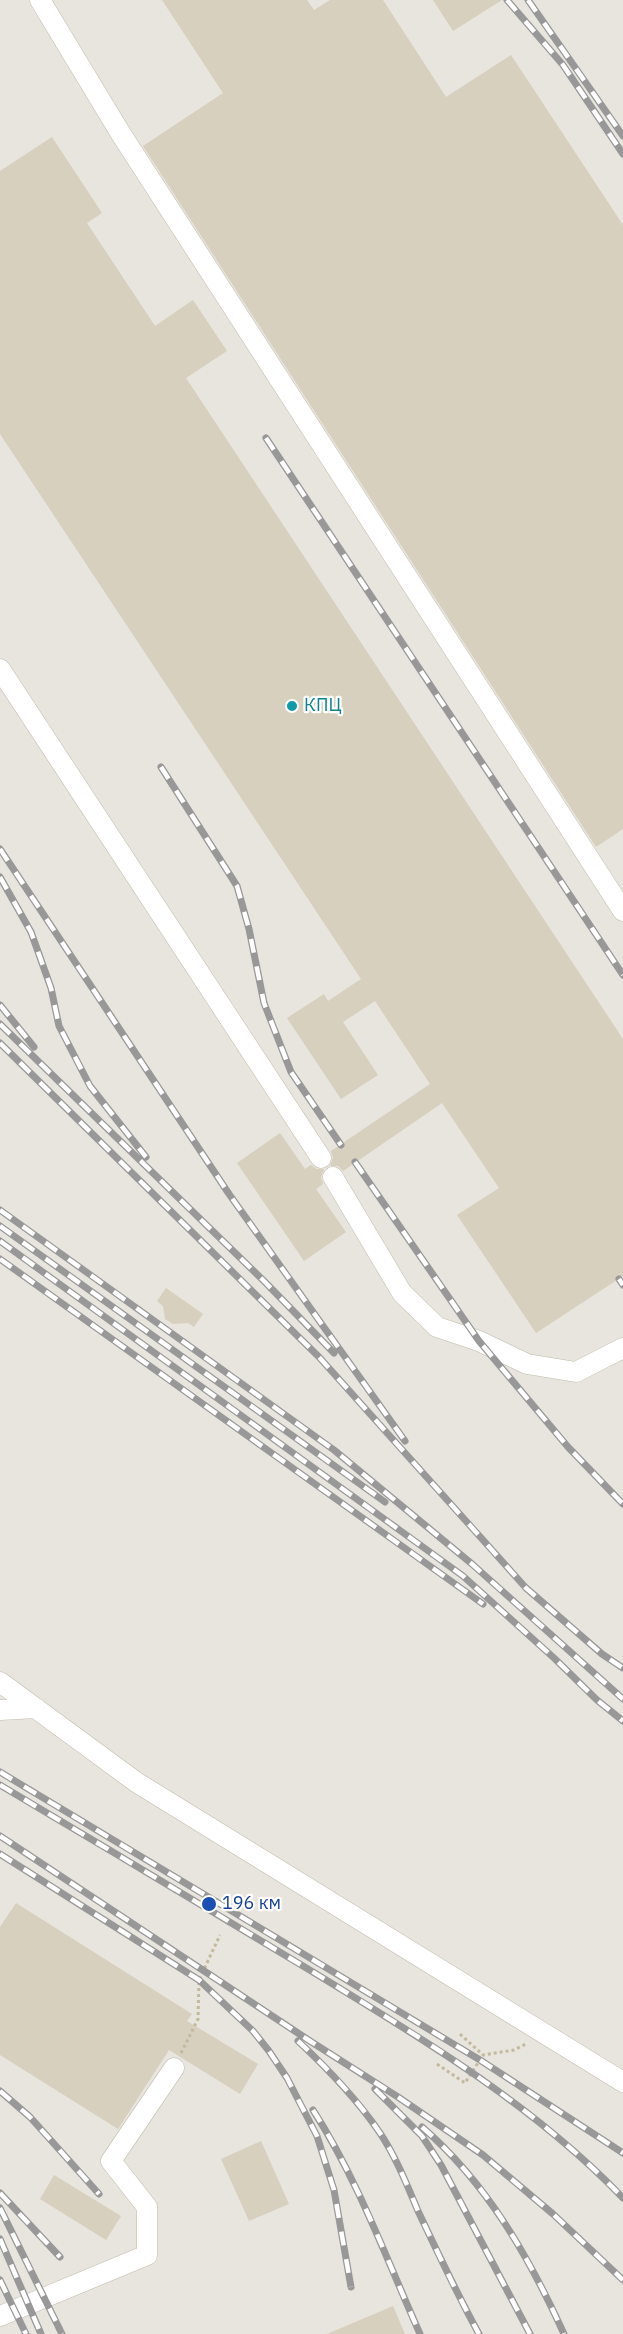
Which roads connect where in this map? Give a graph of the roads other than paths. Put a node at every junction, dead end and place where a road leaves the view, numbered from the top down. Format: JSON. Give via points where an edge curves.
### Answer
{"nodes":[{"id":1,"x":40,"y":0,"type":"edge"},
{"id":2,"x":0,"y":669,"type":"edge"},
{"id":3,"x":623,"y":911,"type":"edge"},
{"id":4,"x":321,"y":1158,"type":"dead end"},
{"id":5,"x":333,"y":1177,"type":"dead end"},
{"id":6,"x":623,"y":1348,"type":"edge"},
{"id":7,"x":0,"y":1682,"type":"edge"},
{"id":8,"x":36,"y":1708,"type":"junction"},
{"id":9,"x":0,"y":1710,"type":"edge"},
{"id":10,"x":174,"y":2068,"type":"road end"},
{"id":11,"x":623,"y":2082,"type":"edge"},
{"id":12,"x":0,"y":2316,"type":"edge"},
{"id":13,"x":0,"y":2326,"type":"edge"},
{"id":14,"x":4,"y":2334,"type":"edge"}],
"edges":[{"from":1,"to":3,"type":"lane","via":[[121,134]]},
{"from":2,"to":4,"type":"lane"},
{"from":5,"to":6,"type":"lane","via":[[402,1293],[437,1327],[479,1341],[526,1364],[576,1372]]},
{"from":7,"to":8,"type":"lane"},
{"from":8,"to":9,"type":"lane"},
{"from":8,"to":11,"type":"lane","via":[[136,1782]]},
{"from":10,"to":12,"type":"lane","via":[[111,2161],[147,2207],[147,2255]]},
{"from":13,"to":14,"type":"lane"}]}
